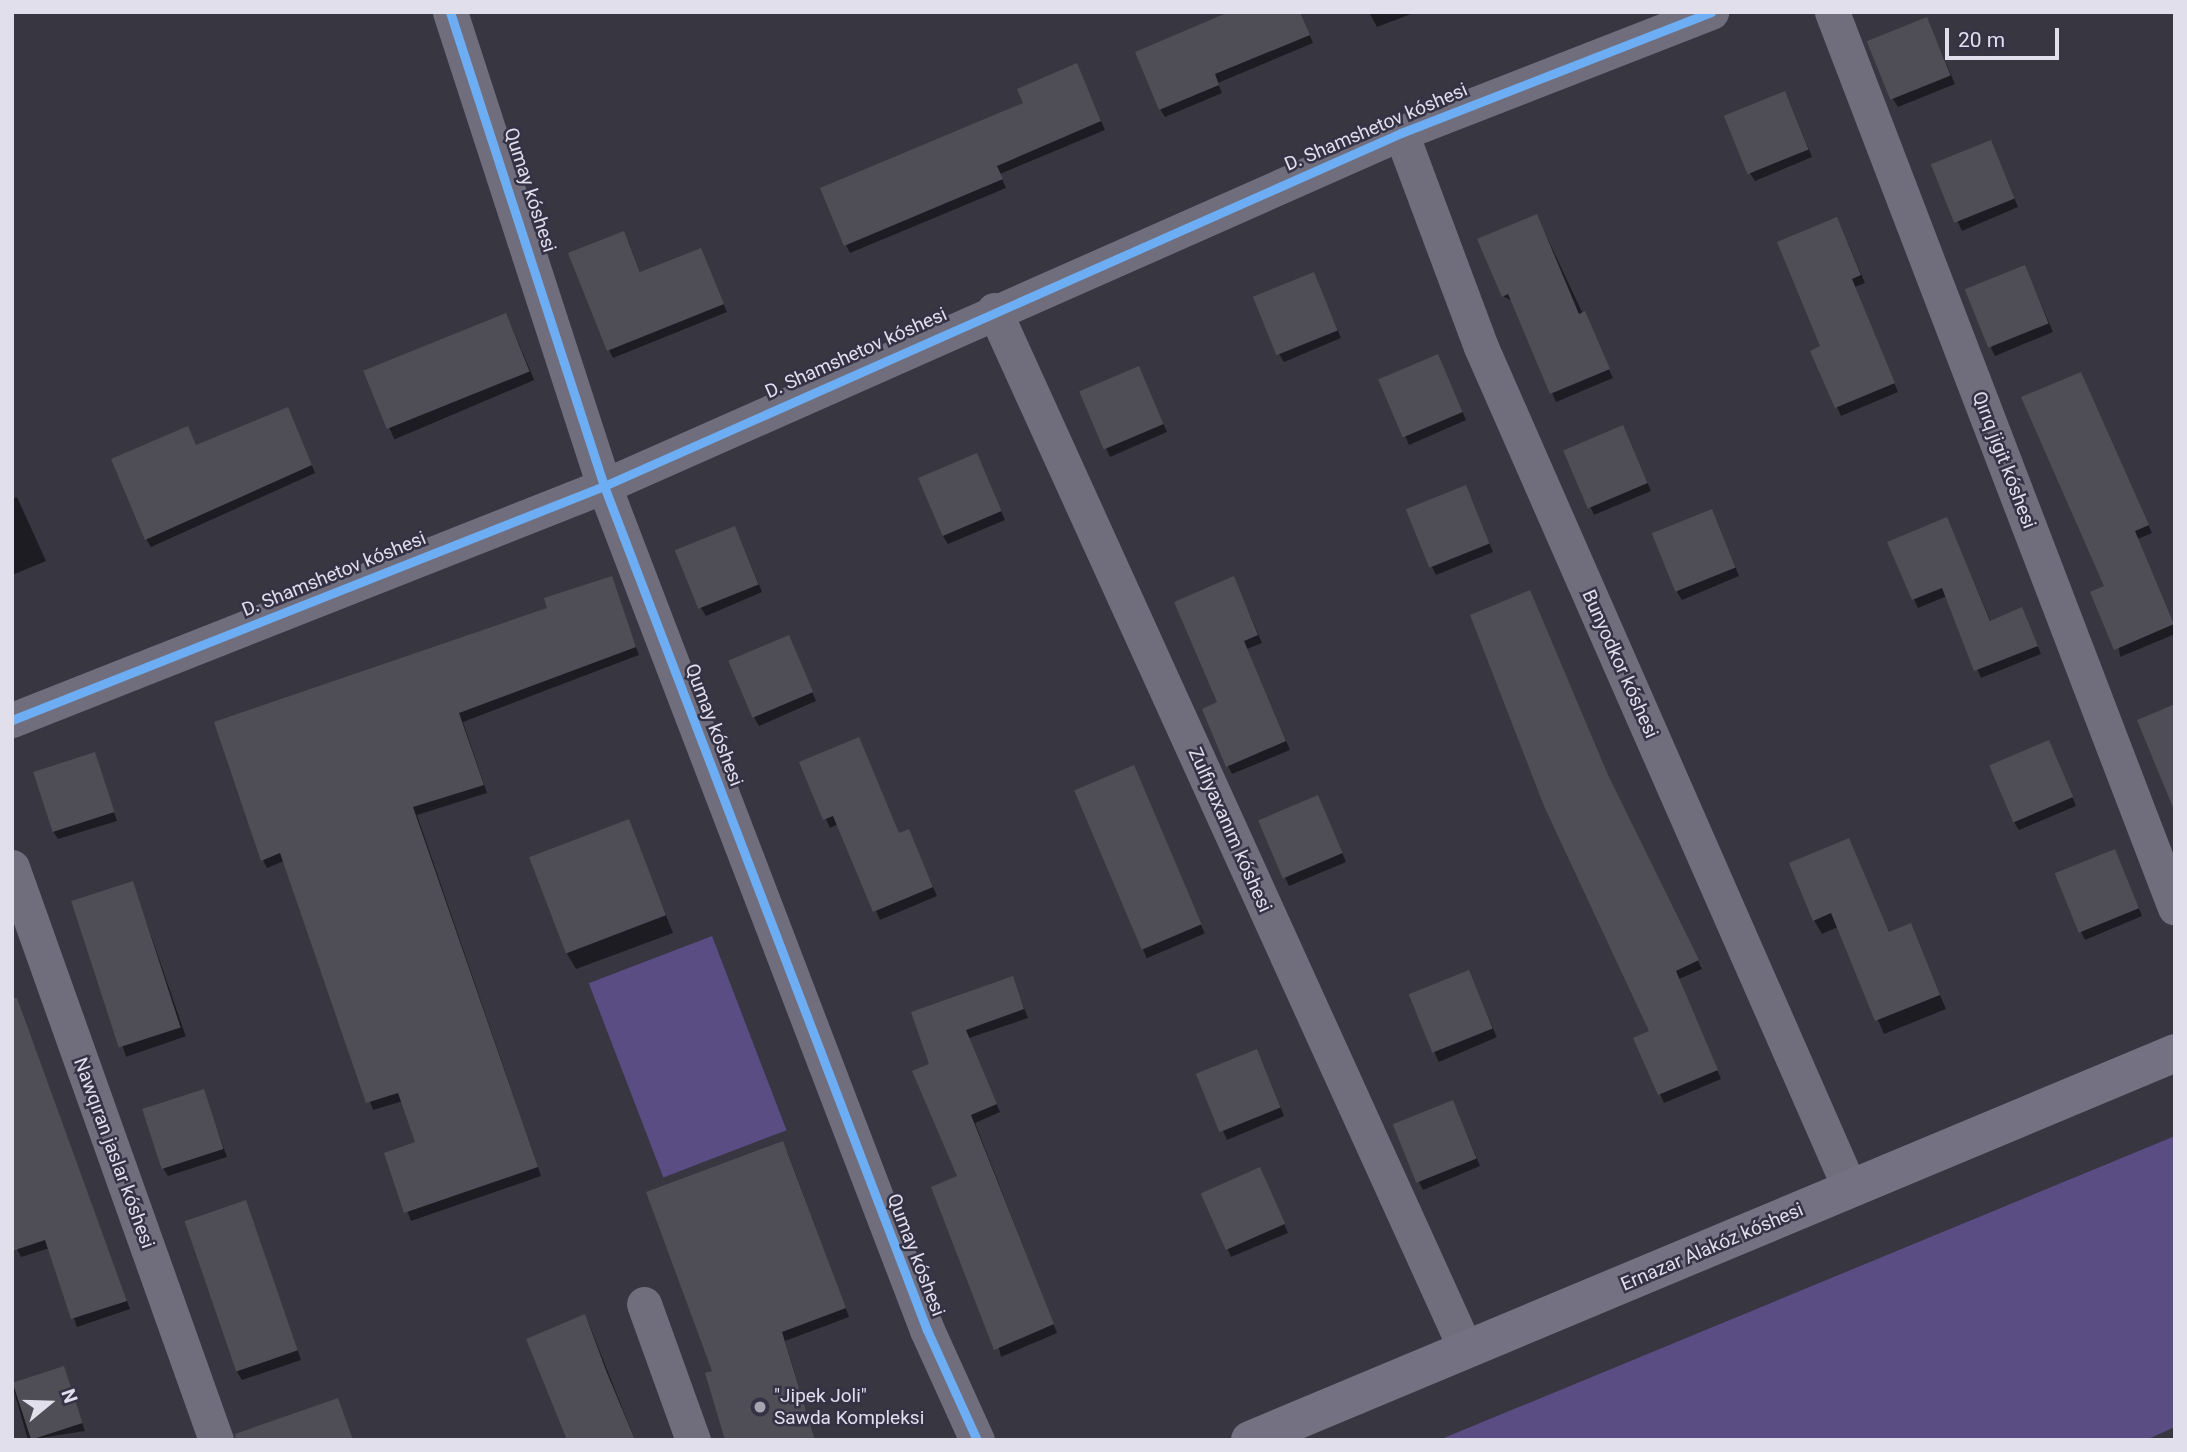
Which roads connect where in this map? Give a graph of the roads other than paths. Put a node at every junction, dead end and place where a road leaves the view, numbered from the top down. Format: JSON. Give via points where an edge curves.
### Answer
{"nodes":[{"id":1,"x":450,"y":12,"type":"edge"},
{"id":2,"x":1711,"y":12,"type":"edge"},
{"id":3,"x":1832,"y":12,"type":"edge"},
{"id":4,"x":1401,"y":134,"type":"junction"},
{"id":5,"x":994,"y":310,"type":"junction"},
{"id":6,"x":604,"y":486,"type":"junction"},
{"id":7,"x":12,"y":720,"type":"edge"},
{"id":8,"x":12,"y":867,"type":"edge"},
{"id":9,"x":2175,"y":908,"type":"edge"},
{"id":10,"x":2175,"y":1053,"type":"edge"},
{"id":11,"x":1850,"y":1189,"type":"junction"},
{"id":12,"x":644,"y":1304,"type":"dead end"},
{"id":13,"x":1466,"y":1350,"type":"junction"},
{"id":14,"x":1273,"y":1435,"type":"edge"},
{"id":15,"x":216,"y":1440,"type":"edge"},
{"id":16,"x":692,"y":1440,"type":"edge"},
{"id":17,"x":976,"y":1440,"type":"edge"}],
"edges":[{"from":1,"to":6,"type":"street","name":"Qumay kóshesi"},
{"from":2,"to":4,"type":"street","name":"D. Shamshetov kóshesi"},
{"from":3,"to":9,"type":"street","name":"Qırıq jigit kóshesi"},
{"from":4,"to":5,"type":"street","name":"D. Shamshetov kóshesi"},
{"from":4,"to":11,"type":"street","name":"Bunyodkor kóshesi","via":[[1481,346]]},
{"from":5,"to":6,"type":"street","name":"D. Shamshetov kóshesi"},
{"from":5,"to":13,"type":"street","name":"Zulfiyaxanım kóshesi"},
{"from":6,"to":7,"type":"street","name":"D. Shamshetov kóshesi"},
{"from":6,"to":17,"type":"street","name":"Qumay kóshesi","via":[[926,1331]]},
{"from":8,"to":15,"type":"street","name":"Nawqıran jaslar kóshesi"},
{"from":10,"to":11,"type":"main road","name":"Ernazar Alakóz kóshesi"},
{"from":11,"to":13,"type":"main road","name":"Ernazar Alakóz kóshesi"},
{"from":12,"to":16,"type":"street"},
{"from":13,"to":14,"type":"main road","name":"Ernazar Alakóz kóshesi"}]}
